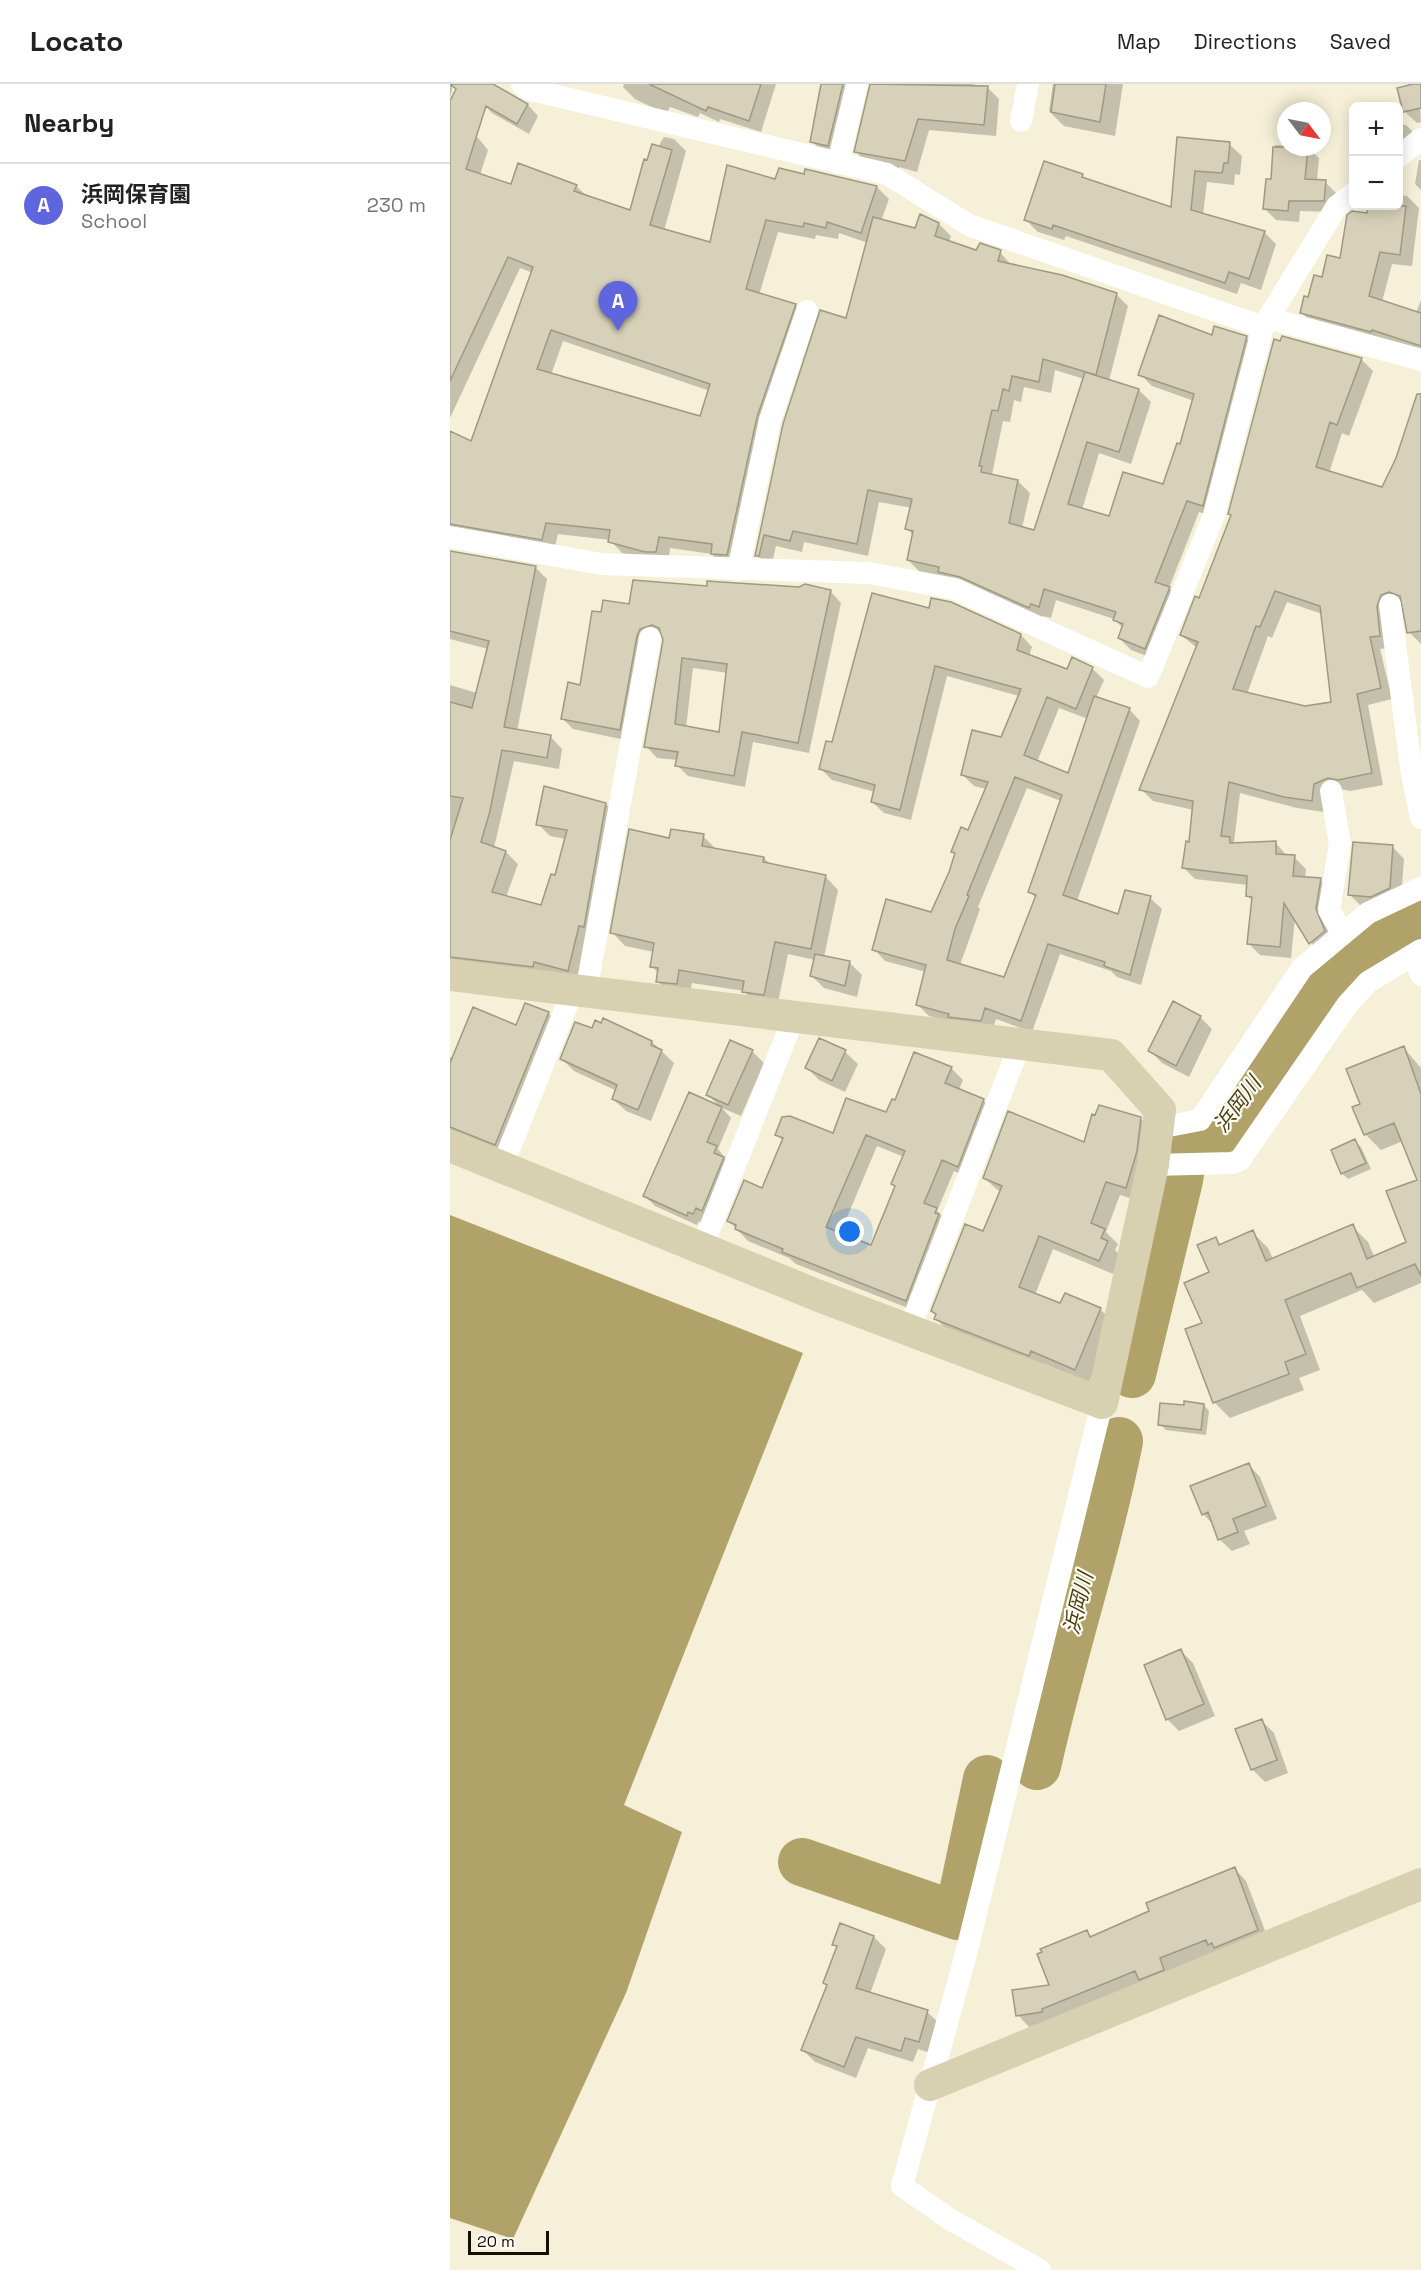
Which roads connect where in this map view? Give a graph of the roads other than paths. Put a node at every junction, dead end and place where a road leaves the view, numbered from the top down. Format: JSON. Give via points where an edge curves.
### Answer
{"nodes":[{"id":1,"x":522,"y":84,"type":"edge"},
{"id":2,"x":856,"y":84,"type":"edge"},
{"id":3,"x":1028,"y":84,"type":"edge"},
{"id":4,"x":1022,"y":121,"type":"dead end"},
{"id":5,"x":1421,"y":139,"type":"edge"},
{"id":6,"x":1399,"y":156,"type":"edge"},
{"id":7,"x":838,"y":163,"type":"junction"},
{"id":8,"x":1349,"y":196,"type":"edge"},
{"id":9,"x":807,"y":311,"type":"dead end"},
{"id":10,"x":1265,"y":322,"type":"junction"},
{"id":11,"x":1421,"y":360,"type":"edge"},
{"id":12,"x":450,"y":537,"type":"edge"},
{"id":13,"x":738,"y":570,"type":"junction"},
{"id":14,"x":1390,"y":605,"type":"dead end"},
{"id":15,"x":650,"y":638,"type":"dead end"},
{"id":16,"x":1331,"y":791,"type":"dead end"},
{"id":17,"x":1421,"y":818,"type":"edge"},
{"id":18,"x":1421,"y":888,"type":"edge"},
{"id":19,"x":1341,"y":933,"type":"junction"},
{"id":20,"x":1418,"y":960,"type":"edge"},
{"id":21,"x":450,"y":975,"type":"edge"},
{"id":22,"x":579,"y":991,"type":"junction"},
{"id":23,"x":794,"y":1017,"type":"junction"},
{"id":24,"x":1020,"y":1044,"type":"junction"},
{"id":25,"x":1158,"y":1128,"type":"junction"},
{"id":26,"x":450,"y":1146,"type":"edge"},
{"id":27,"x":1153,"y":1165,"type":"junction"},
{"id":28,"x":502,"y":1167,"type":"junction"},
{"id":29,"x":702,"y":1248,"type":"junction"},
{"id":30,"x":909,"y":1330,"type":"junction"},
{"id":31,"x":1102,"y":1403,"type":"junction"},
{"id":32,"x":1421,"y":1884,"type":"edge"},
{"id":33,"x":930,"y":2085,"type":"junction"},
{"id":34,"x":1040,"y":2270,"type":"edge"}],
"edges":[{"from":1,"to":7,"type":"street","via":[[527,89],[609,110]]},
{"from":2,"to":7,"type":"street"},
{"from":3,"to":4,"type":"street"},
{"from":5,"to":6,"type":"street"},
{"from":7,"to":10,"type":"street","via":[[887,174],[969,225]]},
{"from":8,"to":10,"type":"street","via":[[1337,206]]},
{"from":9,"to":13,"type":"street","via":[[770,420]]},
{"from":10,"to":11,"type":"street"},
{"from":10,"to":13,"type":"street","via":[[1214,515],[1148,677],[955,589],[869,573]]},
{"from":12,"to":13,"type":"street","via":[[602,564]]},
{"from":14,"to":17,"type":"street"},
{"from":15,"to":22,"type":"street"},
{"from":16,"to":19,"type":"street","via":[[1340,844],[1329,910]]},
{"from":18,"to":19,"type":"street","via":[[1368,913]]},
{"from":19,"to":25,"type":"street","via":[[1302,968],[1200,1120]]},
{"from":20,"to":27,"type":"street","via":[[1368,982],[1347,1005],[1240,1160]]},
{"from":21,"to":22,"type":"street"},
{"from":22,"to":23,"type":"street"},
{"from":22,"to":28,"type":"street"},
{"from":23,"to":24,"type":"street"},
{"from":23,"to":29,"type":"street"},
{"from":24,"to":25,"type":"street","via":[[1112,1055],[1160,1110]]},
{"from":24,"to":30,"type":"street"},
{"from":25,"to":27,"type":"street"},
{"from":26,"to":28,"type":"street"},
{"from":27,"to":31,"type":"street"},
{"from":28,"to":29,"type":"street"},
{"from":29,"to":30,"type":"street"},
{"from":30,"to":31,"type":"street"},
{"from":31,"to":33,"type":"street"},
{"from":32,"to":33,"type":"street"},
{"from":33,"to":34,"type":"street","via":[[902,2186],[951,2220]]}]}
